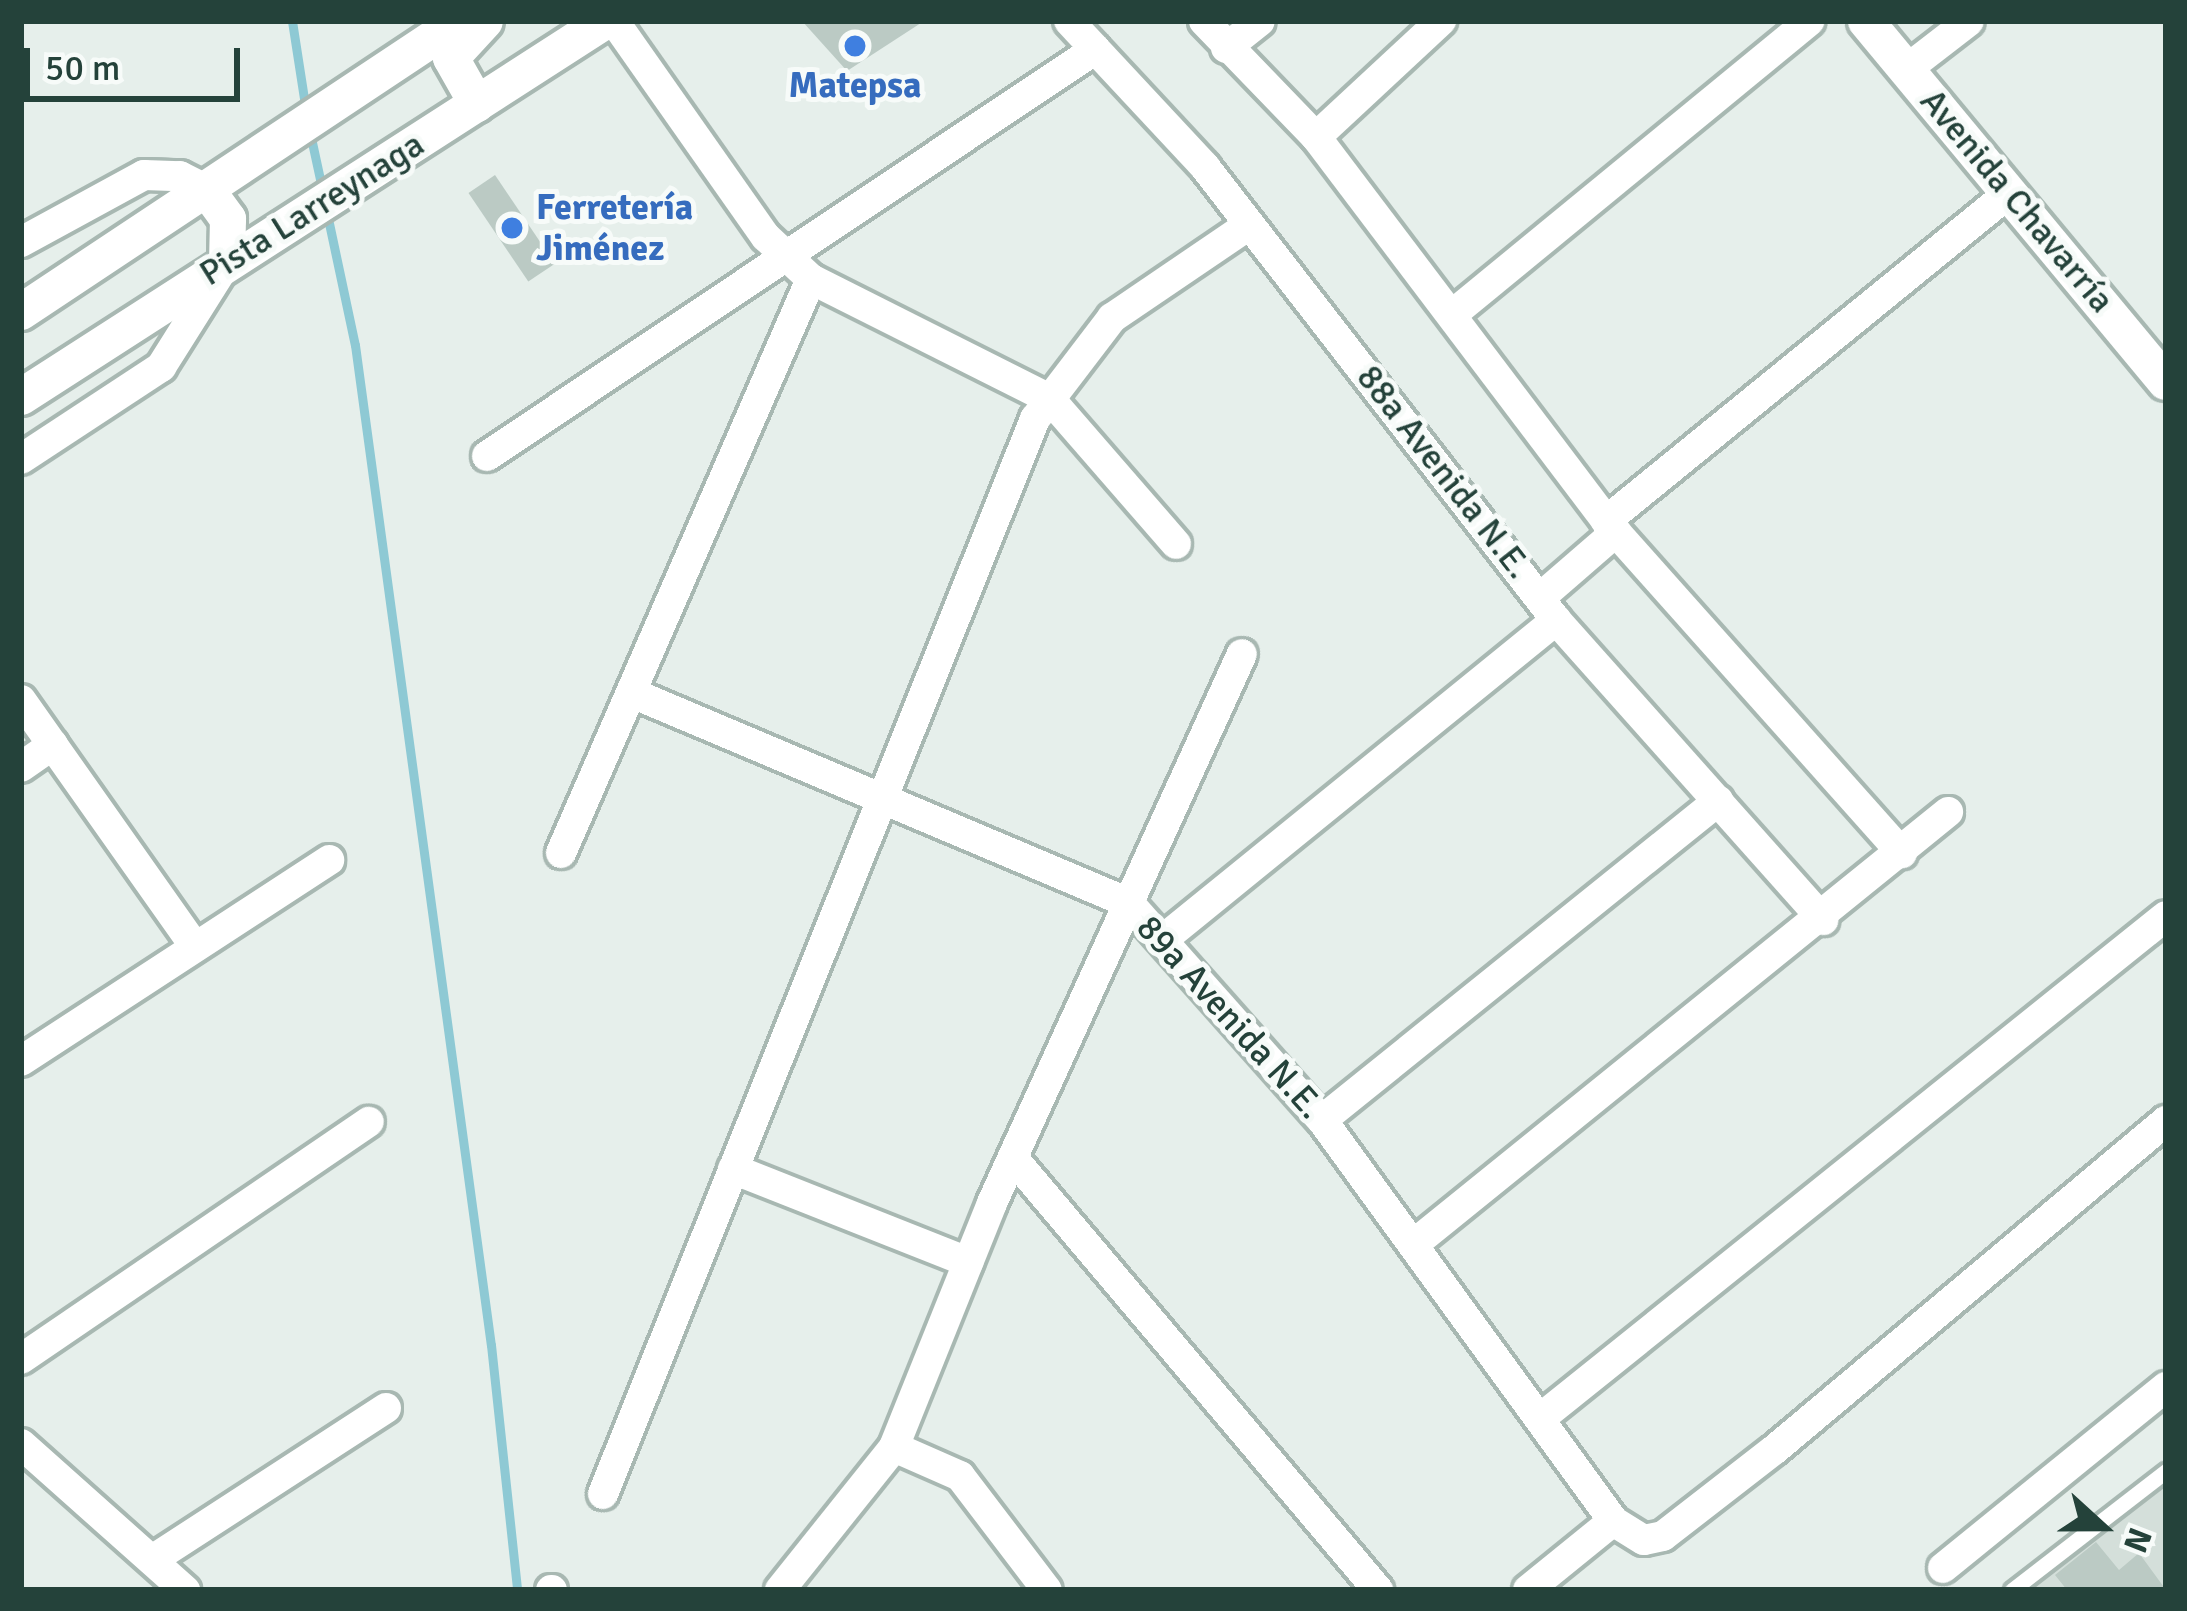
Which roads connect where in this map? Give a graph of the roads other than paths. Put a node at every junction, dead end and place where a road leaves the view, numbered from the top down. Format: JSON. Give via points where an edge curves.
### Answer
{"nodes":[{"id":1,"x":459,"y":21,"type":"edge"},
{"id":2,"x":485,"y":21,"type":"edge"},
{"id":3,"x":604,"y":21,"type":"edge"},
{"id":4,"x":614,"y":21,"type":"edge"},
{"id":5,"x":1069,"y":21,"type":"edge"},
{"id":6,"x":1204,"y":21,"type":"edge"},
{"id":7,"x":1260,"y":21,"type":"edge"},
{"id":8,"x":1441,"y":21,"type":"edge"},
{"id":9,"x":1810,"y":21,"type":"edge"},
{"id":10,"x":1866,"y":21,"type":"edge"},
{"id":11,"x":1969,"y":21,"type":"edge"},
{"id":12,"x":1226,"y":48,"type":"junction"},
{"id":13,"x":1096,"y":50,"type":"junction"},
{"id":14,"x":1906,"y":69,"type":"junction"},
{"id":15,"x":477,"y":104,"type":"junction"},
{"id":16,"x":1316,"y":137,"type":"junction"},
{"id":17,"x":207,"y":190,"type":"junction"},
{"id":18,"x":2009,"y":193,"type":"junction"},
{"id":19,"x":21,"y":205,"type":"edge"},
{"id":20,"x":1249,"y":225,"type":"junction"},
{"id":21,"x":30,"y":237,"type":"edge"},
{"id":22,"x":242,"y":253,"type":"junction"},
{"id":23,"x":788,"y":257,"type":"junction"},
{"id":24,"x":811,"y":278,"type":"junction"},
{"id":25,"x":21,"y":311,"type":"edge"},
{"id":26,"x":1454,"y":313,"type":"junction"},
{"id":27,"x":2166,"y":382,"type":"edge"},
{"id":28,"x":21,"y":398,"type":"edge"},
{"id":29,"x":1050,"y":399,"type":"junction"},
{"id":30,"x":487,"y":456,"type":"dead end"},
{"id":31,"x":21,"y":459,"type":"edge"},
{"id":32,"x":1611,"y":526,"type":"junction"},
{"id":33,"x":1176,"y":544,"type":"dead end"},
{"id":34,"x":1549,"y":608,"type":"junction"},
{"id":35,"x":1242,"y":654,"type":"dead end"},
{"id":36,"x":632,"y":693,"type":"junction"},
{"id":37,"x":21,"y":700,"type":"edge"},
{"id":38,"x":53,"y":745,"type":"junction"},
{"id":39,"x":21,"y":767,"type":"edge"},
{"id":40,"x":883,"y":793,"type":"junction"},
{"id":41,"x":1718,"y":801,"type":"junction"},
{"id":42,"x":1948,"y":812,"type":"dead end"},
{"id":43,"x":1902,"y":853,"type":"junction"},
{"id":44,"x":561,"y":854,"type":"dead end"},
{"id":45,"x":329,"y":860,"type":"dead end"},
{"id":46,"x":1129,"y":903,"type":"junction"},
{"id":47,"x":2166,"y":916,"type":"edge"},
{"id":48,"x":1823,"y":920,"type":"junction"},
{"id":49,"x":1166,"y":937,"type":"junction"},
{"id":50,"x":195,"y":947,"type":"junction"},
{"id":51,"x":21,"y":1061,"type":"edge"},
{"id":52,"x":1322,"y":1120,"type":"junction"},
{"id":53,"x":369,"y":1121,"type":"dead end"},
{"id":54,"x":2166,"y":1121,"type":"edge"},
{"id":55,"x":1013,"y":1158,"type":"junction"},
{"id":56,"x":733,"y":1169,"type":"junction"},
{"id":57,"x":1414,"y":1244,"type":"junction"},
{"id":58,"x":968,"y":1262,"type":"junction"},
{"id":59,"x":21,"y":1359,"type":"edge"},
{"id":60,"x":2166,"y":1388,"type":"edge"},
{"id":61,"x":386,"y":1408,"type":"dead end"},
{"id":62,"x":1542,"y":1417,"type":"junction"},
{"id":63,"x":894,"y":1447,"type":"junction"},
{"id":64,"x":27,"y":1461,"type":"edge"},
{"id":65,"x":2166,"y":1471,"type":"edge"},
{"id":66,"x":603,"y":1494,"type":"dead end"},
{"id":67,"x":1612,"y":1521,"type":"junction"},
{"id":68,"x":152,"y":1560,"type":"junction"},
{"id":69,"x":1943,"y":1568,"type":"dead end"},
{"id":70,"x":185,"y":1590,"type":"edge"},
{"id":71,"x":780,"y":1590,"type":"edge"},
{"id":72,"x":1047,"y":1590,"type":"edge"},
{"id":73,"x":1378,"y":1590,"type":"edge"},
{"id":74,"x":1528,"y":1590,"type":"edge"},
{"id":75,"x":2012,"y":1590,"type":"edge"}],
"edges":[{"from":1,"to":17,"type":"main road","name":"Pista Larreynaga"},
{"from":2,"to":15,"type":"main road","via":[[451,58]]},
{"from":3,"to":15,"type":"main road","name":"Pista Larreynaga"},
{"from":4,"to":23,"type":"street","via":[[659,95]]},
{"from":5,"to":13,"type":"street","name":"88a Avenida N.E."},
{"from":6,"to":12,"type":"street"},
{"from":7,"to":12,"type":"street"},
{"from":8,"to":16,"type":"street"},
{"from":9,"to":26,"type":"street"},
{"from":10,"to":14,"type":"main road","name":"Avenida Chavarría"},
{"from":11,"to":14,"type":"street"},
{"from":12,"to":16,"type":"street"},
{"from":13,"to":20,"type":"street","name":"88a Avenida N.E."},
{"from":13,"to":23,"type":"street"},
{"from":14,"to":18,"type":"main road","name":"Avenida Chavarría"},
{"from":15,"to":22,"type":"main road","name":"Pista Larreynaga"},
{"from":16,"to":26,"type":"street"},
{"from":17,"to":21,"type":"street","via":[[180,176],[144,175]]},
{"from":17,"to":22,"type":"main road"},
{"from":17,"to":25,"type":"main road","name":"Pista Larreynaga"},
{"from":18,"to":27,"type":"main road","name":"Avenida Chavarría"},
{"from":18,"to":32,"type":"street"},
{"from":19,"to":21,"type":"street"},
{"from":20,"to":29,"type":"street","via":[[1112,318]]},
{"from":20,"to":34,"type":"street","name":"88a Avenida N.E."},
{"from":22,"to":28,"type":"main road","name":"Pista Larreynaga"},
{"from":22,"to":31,"type":"street","via":[[161,367]]},
{"from":23,"to":24,"type":"street"},
{"from":23,"to":30,"type":"street"},
{"from":24,"to":29,"type":"street"},
{"from":24,"to":36,"type":"street"},
{"from":26,"to":32,"type":"street"},
{"from":29,"to":33,"type":"street"},
{"from":29,"to":40,"type":"street"},
{"from":32,"to":34,"type":"street"},
{"from":32,"to":43,"type":"street"},
{"from":34,"to":41,"type":"street","name":"88a Avenida N.E."},
{"from":34,"to":49,"type":"street"},
{"from":35,"to":46,"type":"street"},
{"from":36,"to":40,"type":"street","name":"89a Avenida N.E."},
{"from":36,"to":44,"type":"street"},
{"from":37,"to":38,"type":"street"},
{"from":38,"to":39,"type":"street"},
{"from":38,"to":50,"type":"street"},
{"from":40,"to":46,"type":"street","name":"89a Avenida N.E."},
{"from":40,"to":56,"type":"street"},
{"from":41,"to":48,"type":"street","name":"88a Avenida N.E."},
{"from":41,"to":52,"type":"street"},
{"from":42,"to":43,"type":"street"},
{"from":43,"to":48,"type":"street"},
{"from":45,"to":50,"type":"street"},
{"from":46,"to":49,"type":"street","name":"89a Avenida N.E."},
{"from":46,"to":55,"type":"street"},
{"from":47,"to":62,"type":"street"},
{"from":48,"to":57,"type":"street"},
{"from":49,"to":52,"type":"street","name":"89a Avenida N.E."},
{"from":50,"to":51,"type":"street"},
{"from":52,"to":57,"type":"street","name":"89a Avenida N.E."},
{"from":53,"to":59,"type":"street"},
{"from":54,"to":67,"type":"street","via":[[1663,1536],[1644,1540]]},
{"from":55,"to":58,"type":"street"},
{"from":55,"to":73,"type":"street"},
{"from":56,"to":58,"type":"street"},
{"from":56,"to":66,"type":"street"},
{"from":57,"to":62,"type":"street","name":"89a Avenida N.E."},
{"from":58,"to":63,"type":"street"},
{"from":60,"to":69,"type":"street"},
{"from":61,"to":68,"type":"street"},
{"from":62,"to":67,"type":"street","name":"89a Avenida N.E."},
{"from":63,"to":71,"type":"street"},
{"from":63,"to":72,"type":"street","via":[[960,1476]]},
{"from":64,"to":68,"type":"street"},
{"from":65,"to":75,"type":"lane"},
{"from":67,"to":74,"type":"street"},
{"from":68,"to":70,"type":"street"}]}
